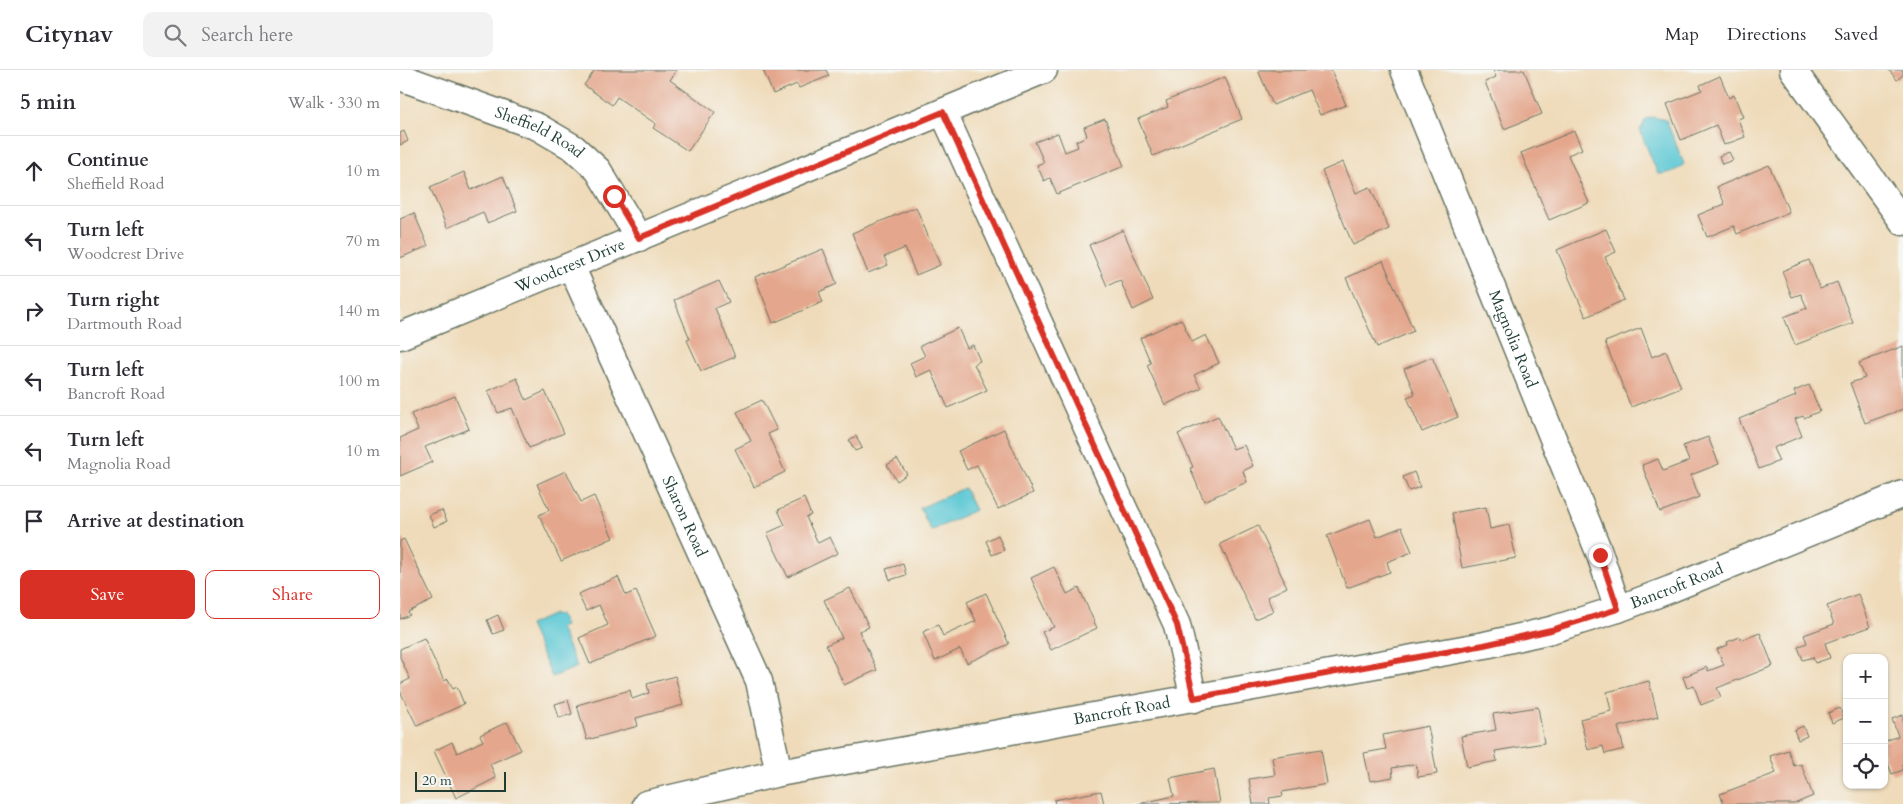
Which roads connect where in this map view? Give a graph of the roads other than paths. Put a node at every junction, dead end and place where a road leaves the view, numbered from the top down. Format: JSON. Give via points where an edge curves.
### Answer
{"nodes":[{"id":1,"x":1044,"y":70,"type":"edge"},
{"id":2,"x":1404,"y":70,"type":"edge"},
{"id":3,"x":1793,"y":70,"type":"edge"},
{"id":4,"x":400,"y":77,"type":"edge"},
{"id":5,"x":943,"y":112,"type":"junction"},
{"id":6,"x":1903,"y":222,"type":"edge"},
{"id":7,"x":639,"y":238,"type":"junction"},
{"id":8,"x":571,"y":266,"type":"junction"},
{"id":9,"x":400,"y":336,"type":"edge"},
{"id":10,"x":1903,"y":494,"type":"edge"},
{"id":11,"x":1618,"y":609,"type":"junction"},
{"id":12,"x":1194,"y":698,"type":"junction"},
{"id":13,"x":779,"y":773,"type":"junction"},
{"id":14,"x":646,"y":804,"type":"edge"}],
"edges":[{"from":1,"to":5,"type":"street","name":"Woodcrest Drive"},
{"from":2,"to":11,"type":"street","name":"Magnolia Road","via":[[1599,552]]},
{"from":3,"to":6,"type":"street"},
{"from":4,"to":7,"type":"street","name":"Sheffield Road","via":[[538,127],[574,148],[598,170]]},
{"from":5,"to":7,"type":"street","name":"Woodcrest Drive"},
{"from":5,"to":12,"type":"street","via":[[1177,625]]},
{"from":7,"to":8,"type":"street","name":"Woodcrest Drive"},
{"from":8,"to":9,"type":"street","name":"Woodcrest Drive"},
{"from":8,"to":13,"type":"street","name":"Sharon Road","via":[[757,676]]},
{"from":10,"to":11,"type":"street","name":"Bancroft Road"},
{"from":11,"to":12,"type":"street","name":"Bancroft Road","via":[[1551,630],[1484,645]]},
{"from":12,"to":13,"type":"street","name":"Bancroft Road"},
{"from":13,"to":14,"type":"street","name":"Bancroft Road"}]}
